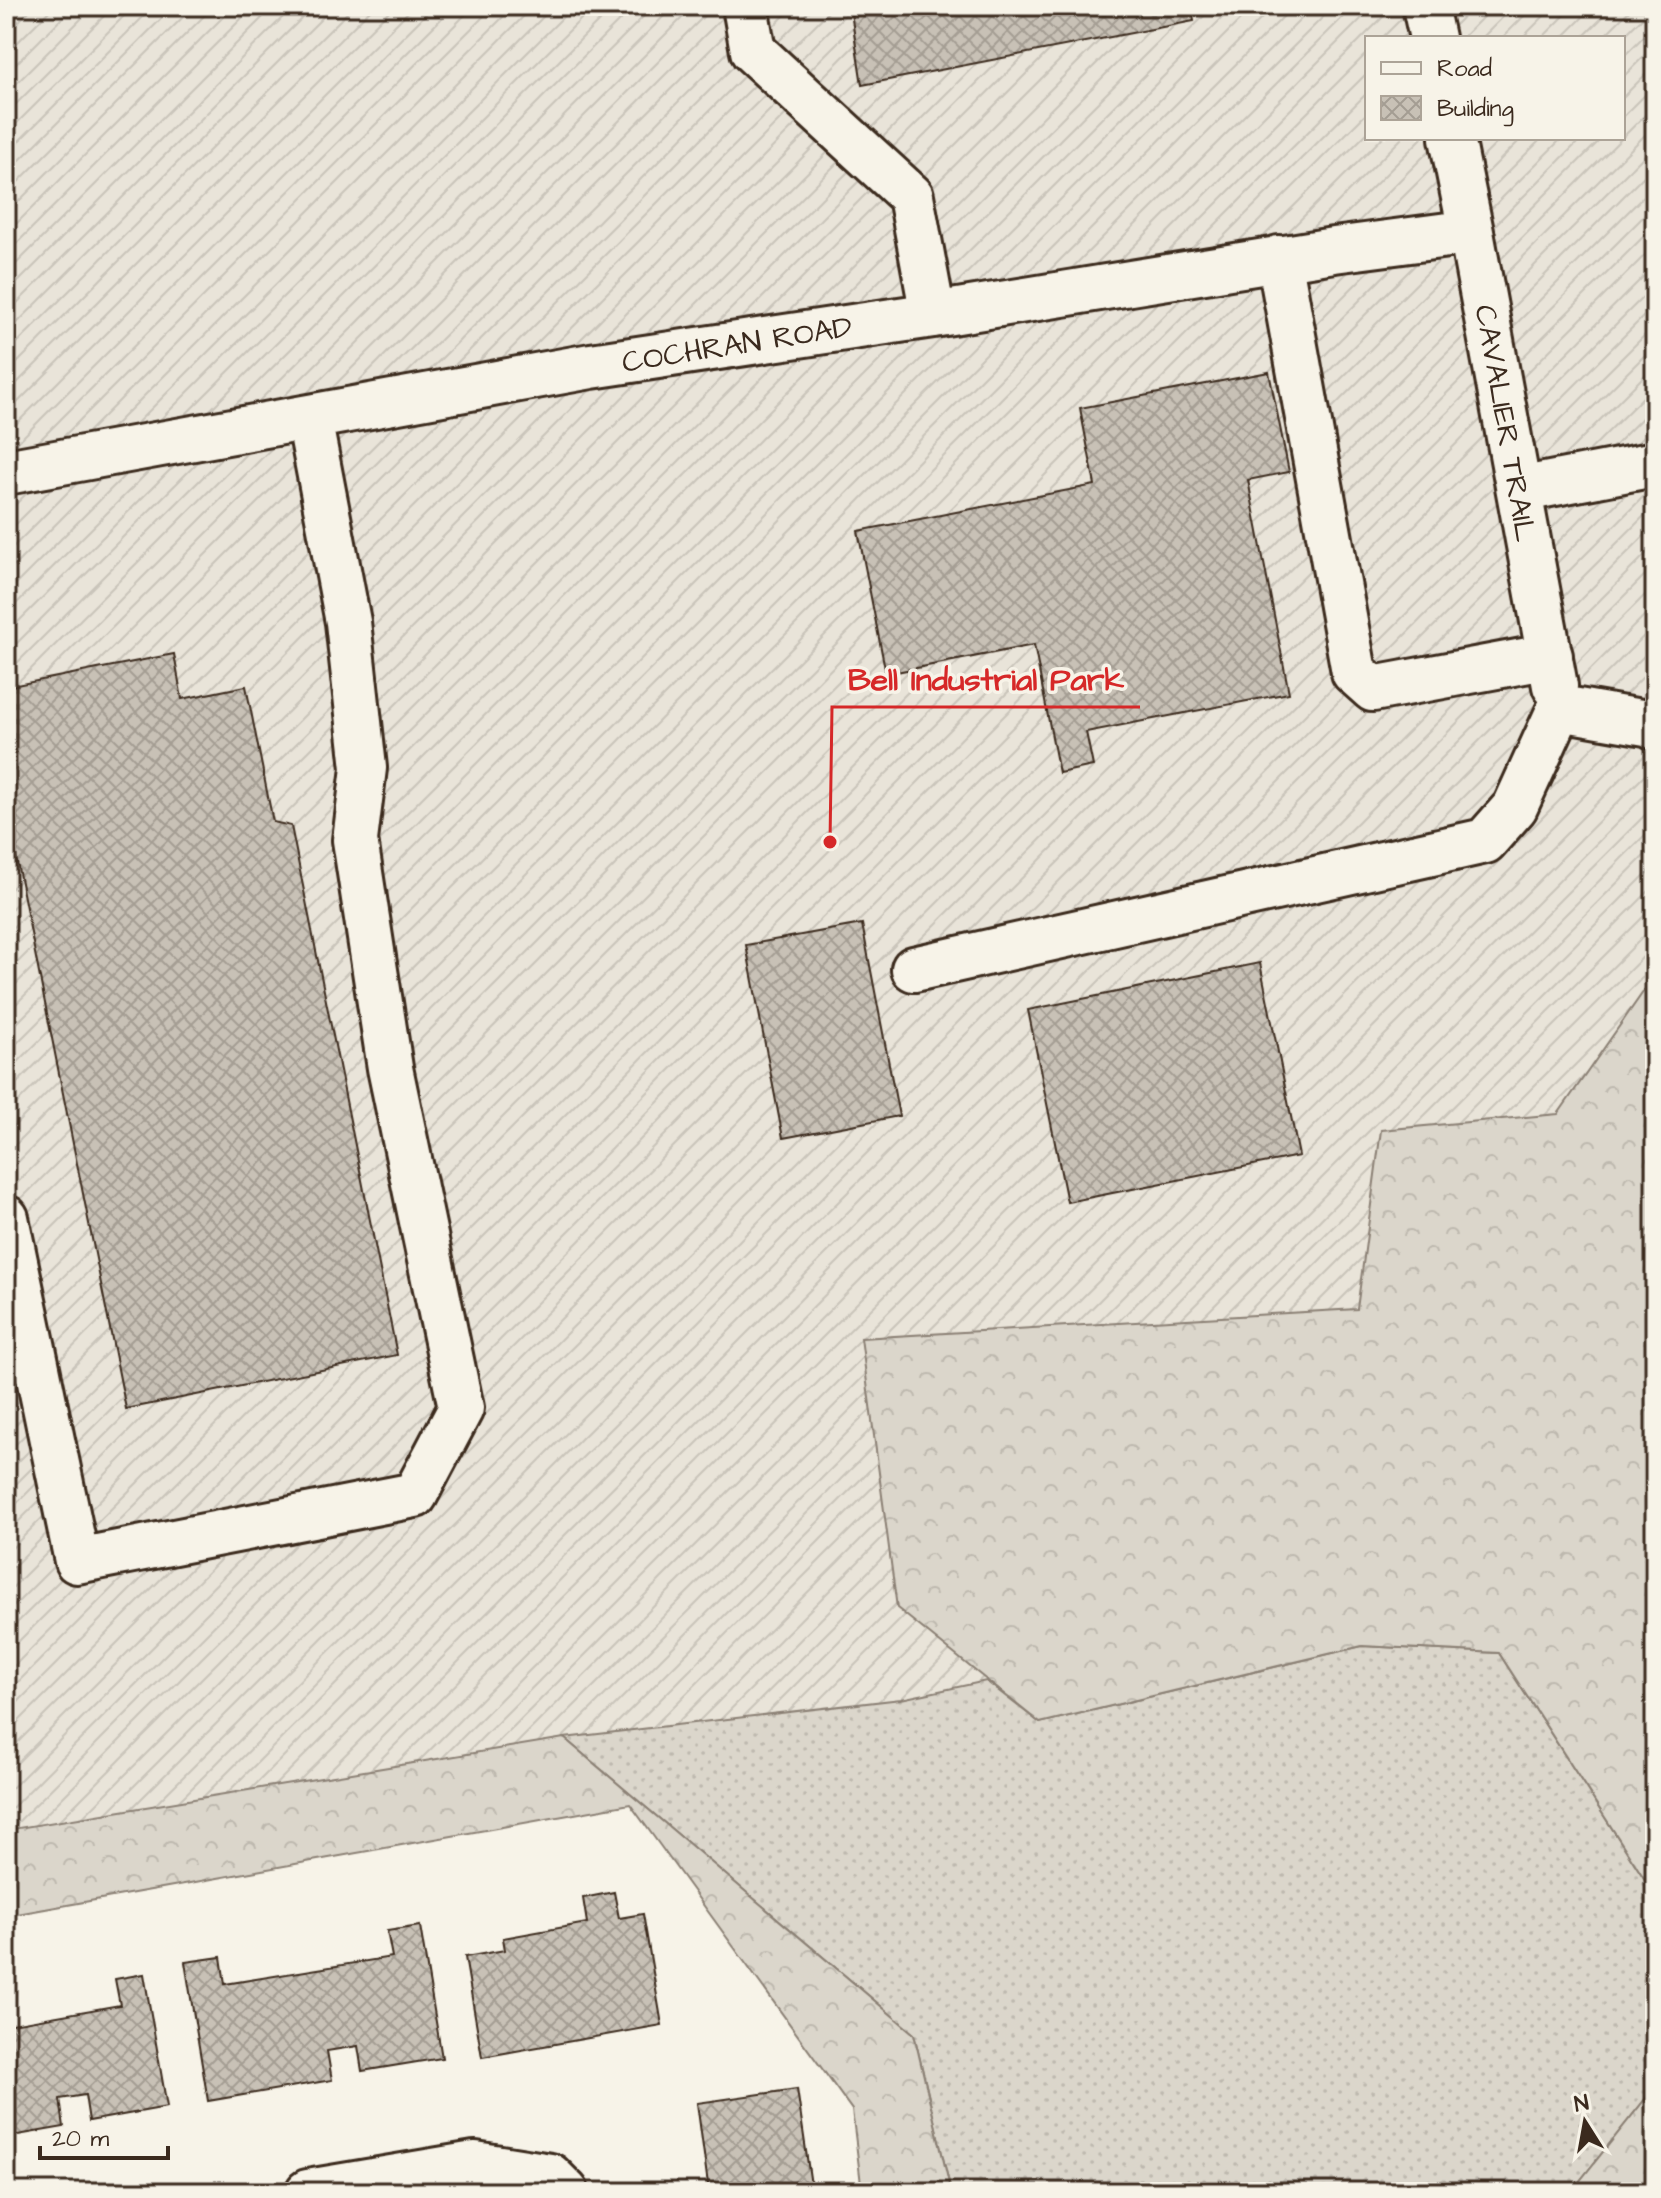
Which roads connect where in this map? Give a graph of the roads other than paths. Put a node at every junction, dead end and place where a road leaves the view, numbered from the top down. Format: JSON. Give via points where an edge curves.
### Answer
{"nodes":[{"id":1,"x":745,"y":6,"type":"edge"},
{"id":2,"x":1425,"y":6,"type":"edge"},
{"id":3,"x":1432,"y":36,"type":"edge"},
{"id":4,"x":1452,"y":140,"type":"edge"},
{"id":5,"x":1471,"y":232,"type":"junction"},
{"id":6,"x":1279,"y":258,"type":"junction"},
{"id":7,"x":933,"y":315,"type":"junction"},
{"id":8,"x":309,"y":418,"type":"junction"},
{"id":9,"x":1655,"y":464,"type":"edge"},
{"id":10,"x":6,"y":472,"type":"edge"},
{"id":11,"x":1519,"y":490,"type":"junction"},
{"id":12,"x":1550,"y":656,"type":"junction"},
{"id":13,"x":1560,"y":708,"type":"junction"},
{"id":14,"x":1655,"y":727,"type":"edge"},
{"id":15,"x":914,"y":969,"type":"dead end"},
{"id":16,"x":6,"y":1218,"type":"edge"},
{"id":17,"x":308,"y":2192,"type":"edge"},
{"id":18,"x":566,"y":2192,"type":"edge"}],
"edges":[{"from":1,"to":7,"type":"street","via":[[753,51],[911,196]]},
{"from":2,"to":3,"type":"street"},
{"from":4,"to":5,"type":"street","name":"CAVALIER TRAIL"},
{"from":5,"to":6,"type":"street","name":"COCHRAN ROAD"},
{"from":5,"to":11,"type":"street","name":"CAVALIER TRAIL"},
{"from":6,"to":7,"type":"street","name":"COCHRAN ROAD"},
{"from":6,"to":12,"type":"street","via":[[1354,672],[1373,689]]},
{"from":7,"to":8,"type":"street","name":"COCHRAN ROAD","via":[[591,366]]},
{"from":8,"to":10,"type":"street","name":"COCHRAN ROAD"},
{"from":8,"to":16,"type":"street","via":[[348,622],[364,768],[357,856],[390,1068],[461,1408],[415,1495],[77,1561]]},
{"from":9,"to":11,"type":"street"},
{"from":11,"to":12,"type":"street","name":"CAVALIER TRAIL"},
{"from":12,"to":13,"type":"street","name":"CAVALIER TRAIL"},
{"from":13,"to":14,"type":"street"},
{"from":13,"to":15,"type":"street","via":[[1515,807],[1485,841]]},
{"from":17,"to":18,"type":"street","via":[[475,2164],[550,2176]]}]}
